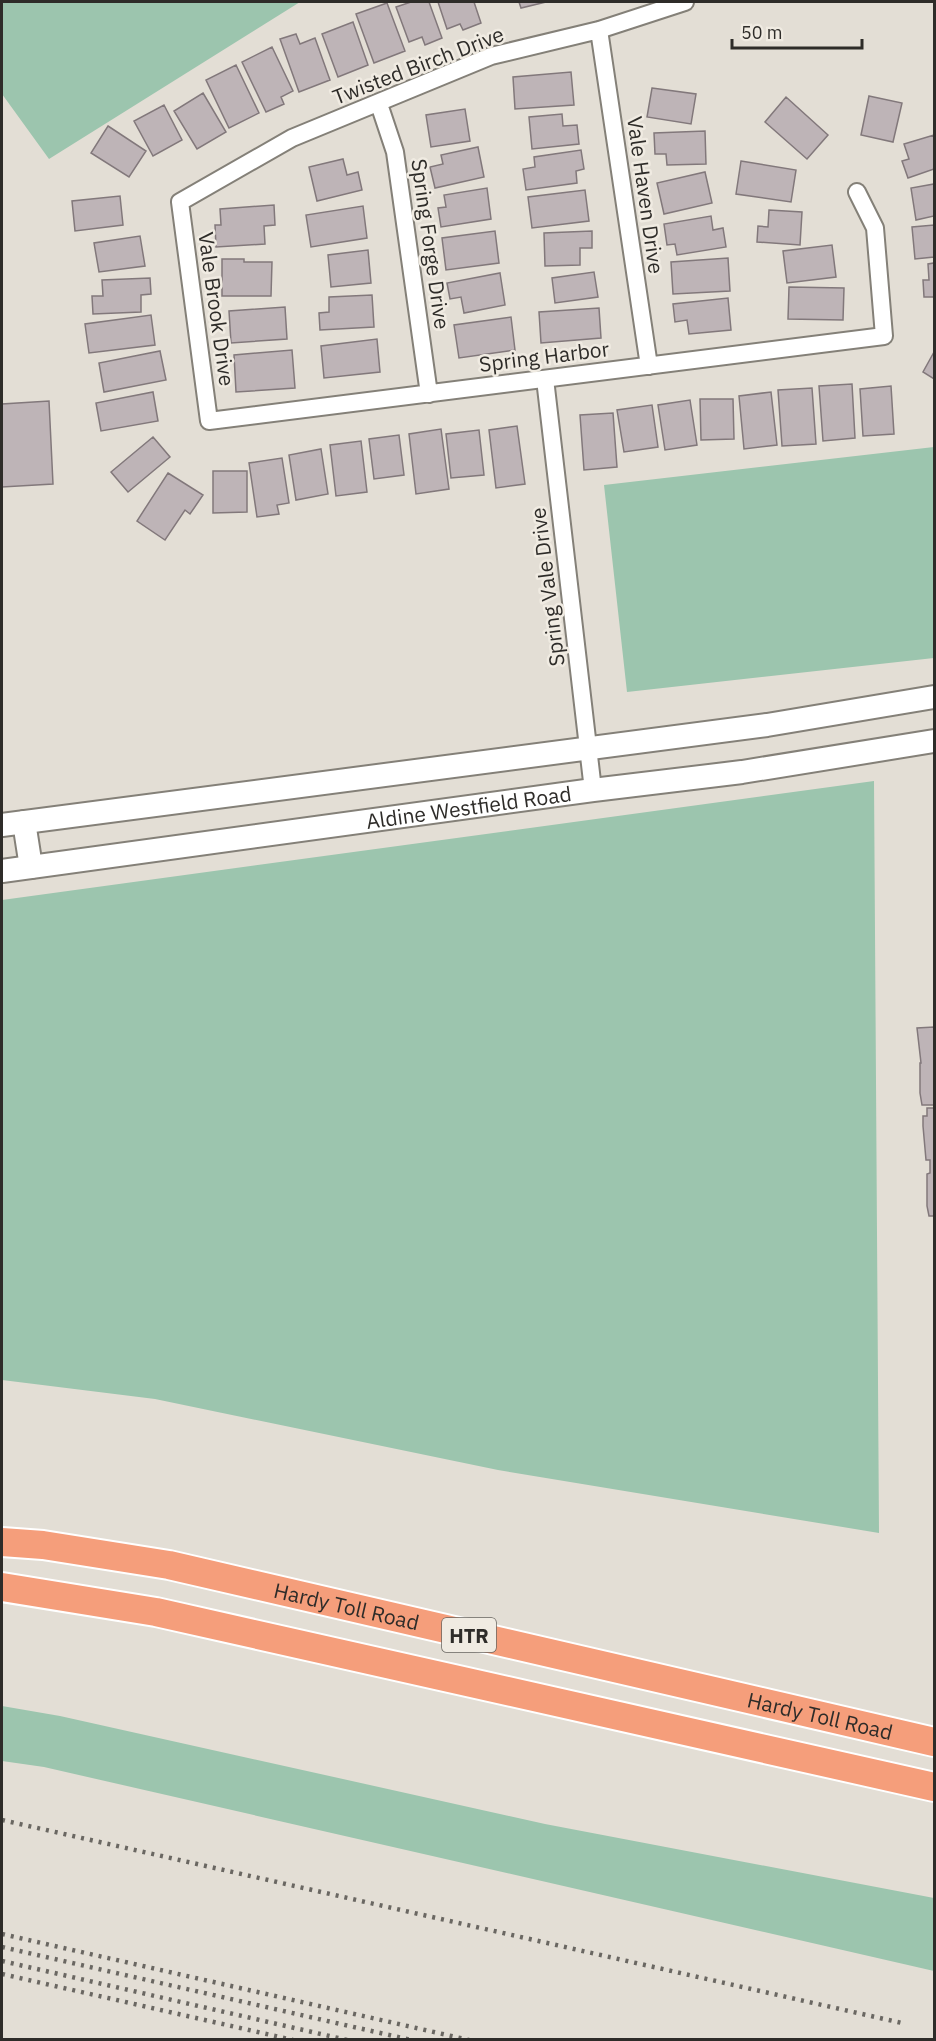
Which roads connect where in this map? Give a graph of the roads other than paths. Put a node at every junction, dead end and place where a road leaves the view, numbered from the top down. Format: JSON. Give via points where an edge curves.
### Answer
{"nodes":[{"id":1,"x":685,"y":2,"type":"edge"},
{"id":2,"x":599,"y":30,"type":"junction"},
{"id":3,"x":379,"y":104,"type":"junction"},
{"id":4,"x":857,"y":192,"type":"dead end"},
{"id":5,"x":180,"y":202,"type":"joint"},
{"id":6,"x":649,"y":366,"type":"junction"},
{"id":7,"x":545,"y":379,"type":"junction"},
{"id":8,"x":429,"y":394,"type":"junction"},
{"id":9,"x":209,"y":422,"type":"joint"},
{"id":10,"x":934,"y":698,"type":"edge"},
{"id":11,"x":934,"y":741,"type":"edge"},
{"id":12,"x":587,"y":748,"type":"junction"},
{"id":13,"x":593,"y":790,"type":"junction"},
{"id":14,"x":24,"y":822,"type":"junction"},
{"id":15,"x":2,"y":825,"type":"edge"},
{"id":16,"x":30,"y":867,"type":"junction"},
{"id":17,"x":2,"y":871,"type":"edge"},
{"id":18,"x":2,"y":1542,"type":"edge"},
{"id":19,"x":2,"y":1587,"type":"edge"},
{"id":20,"x":934,"y":1742,"type":"edge"},
{"id":21,"x":934,"y":1787,"type":"edge"}],
"edges":[{"from":1,"to":2,"type":"street","name":"Twisted Birch Drive"},
{"from":2,"to":3,"type":"street","name":"Twisted Birch Drive","via":[[491,56]]},
{"from":2,"to":6,"type":"street","name":"Vale Haven Drive"},
{"from":3,"to":5,"type":"street","name":"Twisted Birch Drive","via":[[292,138]]},
{"from":3,"to":8,"type":"street","name":"Spring Forge Drive","via":[[395,152]]},
{"from":4,"to":6,"type":"street","name":"Spring Harbor","via":[[875,228],[884,336]]},
{"from":5,"to":9,"type":"street","name":"Vale Brook Drive"},
{"from":6,"to":7,"type":"street","name":"Spring Harbor"},
{"from":7,"to":8,"type":"street","name":"Spring Harbor"},
{"from":7,"to":12,"type":"street","name":"Spring Vale Drive"},
{"from":8,"to":9,"type":"street","name":"Spring Harbor"},
{"from":10,"to":12,"type":"main road","name":"Aldine Westfield Road"},
{"from":11,"to":13,"type":"main road","name":"Aldine Westfield Road","via":[[742,772]]},
{"from":12,"to":13,"type":"street","name":"Spring Vale Drive"},
{"from":12,"to":14,"type":"main road","name":"Aldine Westfield Road"},
{"from":13,"to":16,"type":"main road","name":"Aldine Westfield Road"},
{"from":14,"to":15,"type":"main road","name":"Aldine Westfield Road"},
{"from":14,"to":16,"type":"main road"},
{"from":16,"to":17,"type":"main road","name":"Aldine Westfield Road"},
{"from":18,"to":20,"type":"highway","name":"Hardy Toll Road","number":"HTR","via":[[169,1565]]},
{"from":19,"to":21,"type":"highway","name":"Hardy Toll Road","number":"HTR","via":[[156,1612]]}]}
